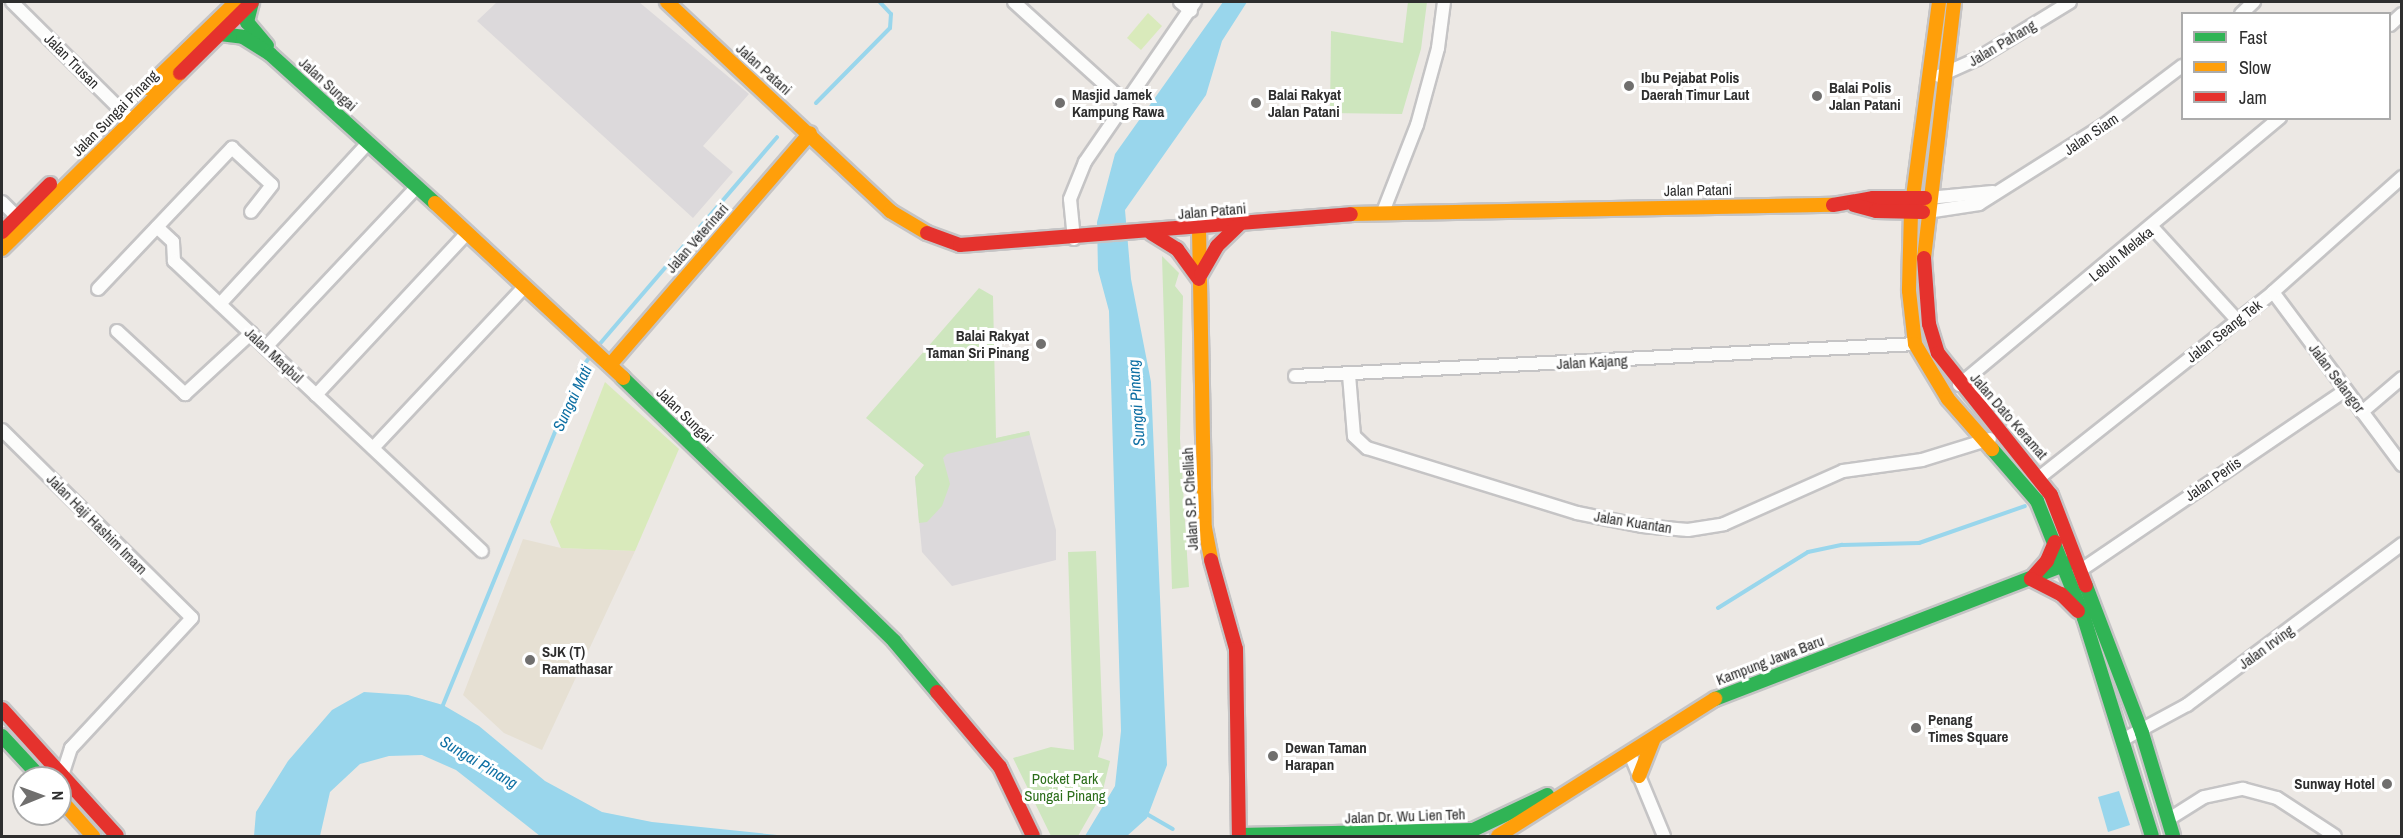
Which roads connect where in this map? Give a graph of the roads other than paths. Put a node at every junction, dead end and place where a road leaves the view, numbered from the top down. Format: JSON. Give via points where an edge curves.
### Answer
{"nodes":[{"id":1,"x":12,"y":2,"type":"edge"},
{"id":2,"x":252,"y":2,"type":"edge"},
{"id":3,"x":667,"y":2,"type":"edge"},
{"id":4,"x":1014,"y":2,"type":"edge"},
{"id":5,"x":1180,"y":2,"type":"edge"},
{"id":6,"x":1444,"y":2,"type":"edge"},
{"id":7,"x":1940,"y":2,"type":"edge"},
{"id":8,"x":1954,"y":2,"type":"edge"},
{"id":9,"x":2070,"y":2,"type":"edge"},
{"id":10,"x":229,"y":3,"type":"edge"},
{"id":11,"x":1193,"y":6,"type":"edge"},
{"id":12,"x":220,"y":34,"type":"junction"},
{"id":13,"x":270,"y":54,"type":"junction"},
{"id":14,"x":2181,"y":67,"type":"edge"},
{"id":15,"x":1947,"y":75,"type":"junction"},
{"id":16,"x":1932,"y":77,"type":"junction"},
{"id":17,"x":1123,"y":101,"type":"junction"},
{"id":18,"x":127,"y":116,"type":"junction"},
{"id":19,"x":2278,"y":120,"type":"edge"},
{"id":20,"x":810,"y":133,"type":"junction"},
{"id":21,"x":369,"y":142,"type":"junction"},
{"id":22,"x":2402,"y":177,"type":"edge"},
{"id":23,"x":417,"y":187,"type":"junction"},
{"id":24,"x":2,"y":202,"type":"edge"},
{"id":25,"x":1911,"y":205,"type":"junction"},
{"id":26,"x":1927,"y":205,"type":"junction"},
{"id":27,"x":251,"y":212,"type":"dead end"},
{"id":28,"x":1383,"y":212,"type":"junction"},
{"id":29,"x":21,"y":221,"type":"junction"},
{"id":30,"x":1239,"y":225,"type":"junction"},
{"id":31,"x":157,"y":227,"type":"junction"},
{"id":32,"x":2153,"y":228,"type":"junction"},
{"id":33,"x":1199,"y":229,"type":"junction"},
{"id":34,"x":2,"y":232,"type":"edge"},
{"id":35,"x":467,"y":233,"type":"junction"},
{"id":36,"x":1151,"y":233,"type":"junction"},
{"id":37,"x":1079,"y":239,"type":"junction"},
{"id":38,"x":2,"y":249,"type":"edge"},
{"id":39,"x":1199,"y":280,"type":"junction"},
{"id":40,"x":525,"y":286,"type":"junction"},
{"id":41,"x":98,"y":289,"type":"dead end"},
{"id":42,"x":2273,"y":292,"type":"junction"},
{"id":43,"x":220,"y":303,"type":"junction"},
{"id":44,"x":2237,"y":320,"type":"junction"},
{"id":45,"x":117,"y":331,"type":"dead end"},
{"id":46,"x":250,"y":333,"type":"junction"},
{"id":47,"x":1915,"y":344,"type":"junction"},
{"id":48,"x":266,"y":347,"type":"junction"},
{"id":49,"x":606,"y":362,"type":"junction"},
{"id":50,"x":1294,"y":375,"type":"dead end"},
{"id":51,"x":1348,"y":375,"type":"junction"},
{"id":52,"x":2402,"y":378,"type":"edge"},
{"id":53,"x":1959,"y":385,"type":"junction"},
{"id":54,"x":2346,"y":390,"type":"junction"},
{"id":55,"x":316,"y":395,"type":"junction"},
{"id":56,"x":2362,"y":412,"type":"junction"},
{"id":57,"x":2,"y":430,"type":"edge"},
{"id":58,"x":1998,"y":432,"type":"junction"},
{"id":59,"x":1987,"y":442,"type":"junction"},
{"id":60,"x":373,"y":448,"type":"junction"},
{"id":61,"x":2402,"y":465,"type":"edge"},
{"id":62,"x":2040,"y":477,"type":"junction"},
{"id":63,"x":2055,"y":542,"type":"junction"},
{"id":64,"x":2402,"y":544,"type":"edge"},
{"id":65,"x":482,"y":551,"type":"dead end"},
{"id":66,"x":2074,"y":565,"type":"junction"},
{"id":67,"x":2031,"y":579,"type":"junction"},
{"id":68,"x":2084,"y":618,"type":"junction"},
{"id":69,"x":2,"y":709,"type":"edge"},
{"id":70,"x":2142,"y":733,"type":"junction"},
{"id":71,"x":2,"y":736,"type":"edge"},
{"id":72,"x":1654,"y":738,"type":"junction"},
{"id":73,"x":2124,"y":740,"type":"junction"},
{"id":74,"x":70,"y":748,"type":"junction"},
{"id":75,"x":40,"y":751,"type":"junction"},
{"id":76,"x":1630,"y":754,"type":"junction"},
{"id":77,"x":30,"y":766,"type":"edge"},
{"id":78,"x":53,"y":766,"type":"edge"},
{"id":79,"x":65,"y":766,"type":"edge"},
{"id":80,"x":1639,"y":776,"type":"junction"},
{"id":81,"x":72,"y":787,"type":"edge"},
{"id":82,"x":1563,"y":795,"type":"junction"},
{"id":83,"x":1238,"y":800,"type":"junction"},
{"id":84,"x":72,"y":813,"type":"edge"},
{"id":85,"x":2169,"y":819,"type":"junction"},
{"id":86,"x":1275,"y":835,"type":"edge"},
{"id":87,"x":1239,"y":836,"type":"edge"},
{"id":88,"x":93,"y":837,"type":"edge"},
{"id":89,"x":117,"y":837,"type":"edge"},
{"id":90,"x":1033,"y":837,"type":"edge"},
{"id":91,"x":1497,"y":837,"type":"edge"},
{"id":92,"x":1664,"y":837,"type":"edge"},
{"id":93,"x":2152,"y":837,"type":"edge"},
{"id":94,"x":2173,"y":837,"type":"edge"},
{"id":95,"x":2335,"y":837,"type":"edge"}],
"edges":[{"from":1,"to":18,"type":"street","name":"Jalan Trusan"},
{"from":2,"to":12,"type":"main road","name":"Jalan Sungai Pinang"},
{"from":2,"to":13,"type":"main road","name":"Jalan Sungai","via":[[247,22]]},
{"from":3,"to":20,"type":"main road","name":"Jalan Patani"},
{"from":4,"to":17,"type":"street"},
{"from":5,"to":11,"type":"street"},
{"from":6,"to":28,"type":"street","via":[[1438,48],[1417,125]]},
{"from":7,"to":16,"type":"main road","name":"Jalan Dato Keramat"},
{"from":8,"to":15,"type":"main road","name":"Jalan Dato Keramat"},
{"from":9,"to":15,"type":"street","name":"Jalan Pahang"},
{"from":10,"to":18,"type":"main road","name":"Jalan Sungai Pinang"},
{"from":11,"to":17,"type":"street"},
{"from":12,"to":13,"type":"main road","name":"Jalan Sungai","via":[[243,37]]},
{"from":12,"to":18,"type":"main road","name":"Jalan Sungai Pinang"},
{"from":13,"to":21,"type":"main road","name":"Jalan Sungai"},
{"from":14,"to":26,"type":"street","name":"Jalan Siam","via":[[2051,161],[1968,208]]},
{"from":15,"to":16,"type":"street","name":"Jalan Pahang"},
{"from":15,"to":26,"type":"main road","name":"Jalan Dato Keramat"},
{"from":16,"to":25,"type":"main road","name":"Jalan Dato Keramat"},
{"from":17,"to":37,"type":"street","via":[[1085,162],[1070,199]]},
{"from":18,"to":29,"type":"main road","name":"Jalan Sungai Pinang"},
{"from":19,"to":32,"type":"street","name":"Lebuh Melaka"},
{"from":20,"to":37,"type":"main road","name":"Jalan Patani","via":[[912,228],[978,247]]},
{"from":20,"to":49,"type":"main road","name":"Jalan Veterinari"},
{"from":21,"to":23,"type":"main road","name":"Jalan Sungai"},
{"from":21,"to":43,"type":"street"},
{"from":22,"to":42,"type":"street","name":"Jalan Seang Tek"},
{"from":23,"to":35,"type":"main road","name":"Jalan Sungai"},
{"from":23,"to":48,"type":"street"},
{"from":24,"to":29,"type":"street"},
{"from":25,"to":26,"type":"main road","name":"Jalan Patani"},
{"from":25,"to":28,"type":"main road","name":"Jalan Patani"},
{"from":25,"to":47,"type":"main road","name":"Jalan Dato Keramat","via":[[1909,291]]},
{"from":26,"to":53,"type":"main road","name":"Jalan Dato Keramat","via":[[1929,324],[1938,353]]},
{"from":27,"to":31,"type":"street","via":[[272,184],[232,147]]},
{"from":28,"to":30,"type":"main road","name":"Jalan Patani"},
{"from":29,"to":34,"type":"main road","name":"Jalan Sungai Pinang"},
{"from":29,"to":38,"type":"main road","name":"Jalan Sungai Pinang"},
{"from":30,"to":33,"type":"main road","name":"Jalan Patani"},
{"from":30,"to":39,"type":"main road","via":[[1217,246]]},
{"from":31,"to":41,"type":"street"},
{"from":31,"to":43,"type":"street","name":"Jalan Maqbul","via":[[173,242],[174,261]]},
{"from":32,"to":44,"type":"street"},
{"from":32,"to":53,"type":"street","name":"Lebuh Melaka"},
{"from":33,"to":36,"type":"main road","name":"Jalan Patani"},
{"from":33,"to":39,"type":"main road","name":"Jalan S.P. Chelliah"},
{"from":35,"to":40,"type":"main road","name":"Jalan Sungai"},
{"from":35,"to":55,"type":"street"},
{"from":36,"to":37,"type":"main road","name":"Jalan Patani"},
{"from":36,"to":39,"type":"main road","via":[[1177,249]]},
{"from":39,"to":83,"type":"main road","name":"Jalan S.P. Chelliah","via":[[1205,528],[1214,580],[1236,649]]},
{"from":40,"to":49,"type":"main road","name":"Jalan Sungai"},
{"from":40,"to":60,"type":"street"},
{"from":42,"to":44,"type":"street","name":"Jalan Seang Tek"},
{"from":42,"to":54,"type":"street","name":"Jalan Selangor"},
{"from":43,"to":46,"type":"street","name":"Jalan Maqbul"},
{"from":44,"to":62,"type":"street","name":"Jalan Seang Tek"},
{"from":45,"to":46,"type":"street","via":[[185,394]]},
{"from":46,"to":48,"type":"street","name":"Jalan Maqbul"},
{"from":47,"to":51,"type":"street","name":"Jalan Kajang"},
{"from":47,"to":59,"type":"main road","name":"Jalan Dato Keramat","via":[[1948,399]]},
{"from":48,"to":55,"type":"street","name":"Jalan Maqbul"},
{"from":49,"to":90,"type":"main road","name":"Jalan Sungai","via":[[911,659],[1000,767]]},
{"from":50,"to":51,"type":"street","name":"Jalan Kajang"},
{"from":51,"to":59,"type":"street","name":"Jalan Kuantan","via":[[1354,436],[1366,448],[1578,513],[1688,530],[1724,524],[1843,471],[1922,460]]},
{"from":52,"to":56,"type":"street"},
{"from":53,"to":58,"type":"main road","name":"Jalan Dato Keramat"},
{"from":54,"to":56,"type":"street","name":"Jalan Selangor"},
{"from":54,"to":66,"type":"street","name":"Jalan Perlis"},
{"from":55,"to":60,"type":"street","name":"Jalan Maqbul"},
{"from":56,"to":61,"type":"street","name":"Jalan Selangor"},
{"from":57,"to":74,"type":"street","name":"Jalan Haji Hashim Imam","via":[[192,618]]},
{"from":58,"to":59,"type":"street","name":"Jalan Kuantan"},
{"from":58,"to":62,"type":"main road","name":"Jalan Dato Keramat"},
{"from":59,"to":63,"type":"main road","name":"Jalan Dato Keramat","via":[[2025,483]]},
{"from":60,"to":65,"type":"street","name":"Jalan Maqbul"},
{"from":62,"to":66,"type":"main road","name":"Jalan Dato Keramat"},
{"from":63,"to":66,"type":"main road","name":"Jalan Dato Keramat"},
{"from":63,"to":67,"type":"main road","via":[[2047,561]]},
{"from":64,"to":70,"type":"street","name":"Jalan Irving","via":[[2187,705]]},
{"from":66,"to":67,"type":"main road","name":"Kampung Jawa Baru"},
{"from":66,"to":68,"type":"main road","name":"Jalan Dato Keramat"},
{"from":66,"to":70,"type":"main road","name":"Jalan Dato Keramat"},
{"from":67,"to":68,"type":"main road","via":[[2061,594]]},
{"from":67,"to":72,"type":"main road","name":"Kampung Jawa Baru","via":[[1715,699]]},
{"from":68,"to":73,"type":"main road","name":"Jalan Dato Keramat"},
{"from":69,"to":75,"type":"main road"},
{"from":70,"to":73,"type":"street","name":"Jalan Irving"},
{"from":70,"to":85,"type":"main road","name":"Jalan Dato Keramat"},
{"from":71,"to":77,"type":"main road"},
{"from":72,"to":76,"type":"main road","name":"Kampung Jawa Baru"},
{"from":72,"to":80,"type":"main road"},
{"from":73,"to":93,"type":"main road","name":"Jalan Dato Keramat"},
{"from":74,"to":75,"type":"street"},
{"from":74,"to":79,"type":"street"},
{"from":75,"to":78,"type":"main road"},
{"from":76,"to":80,"type":"street"},
{"from":76,"to":82,"type":"main road","name":"Kampung Jawa Baru"},
{"from":80,"to":92,"type":"street"},
{"from":81,"to":89,"type":"main road"},
{"from":82,"to":86,"type":"main road","name":"Jalan Dr. Wu Lien Teh","via":[[1541,796],[1473,830]]},
{"from":82,"to":91,"type":"main road","name":"Kampung Jawa Baru"},
{"from":83,"to":86,"type":"main road","via":[[1248,818]]},
{"from":83,"to":87,"type":"main road","name":"Jalan S.P. Chelliah"},
{"from":84,"to":88,"type":"main road"},
{"from":85,"to":94,"type":"main road","name":"Jalan Dato Keramat"},
{"from":85,"to":95,"type":"street","via":[[2204,797],[2242,789],[2277,798]]},
{"from":86,"to":87,"type":"main road","name":"Jalan Dr. Wu Lien Teh"}]}
